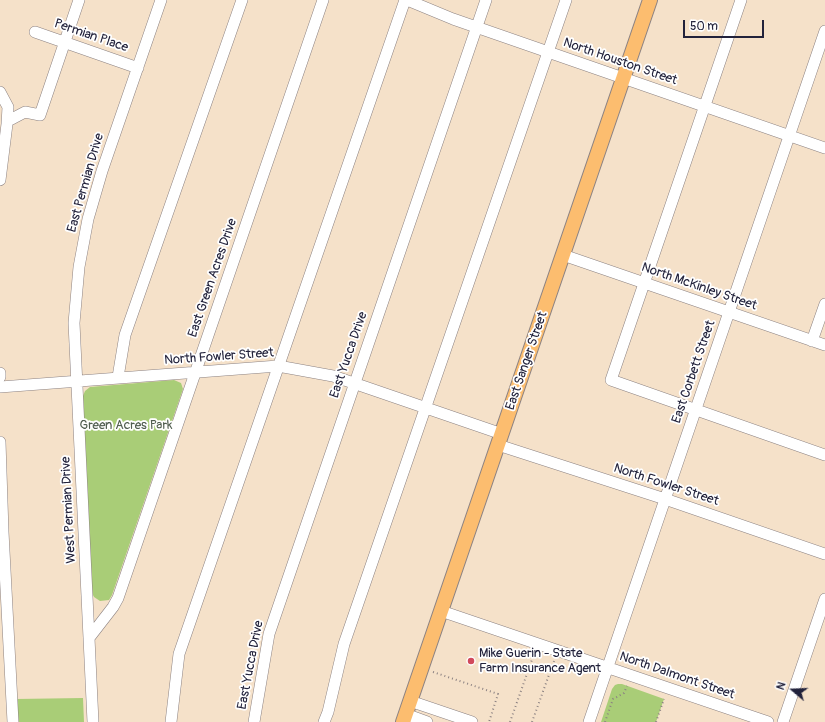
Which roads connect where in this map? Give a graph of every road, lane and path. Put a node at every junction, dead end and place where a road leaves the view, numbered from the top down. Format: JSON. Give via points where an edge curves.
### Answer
{"nodes":[{"id":1,"x":79,"y":0,"type":"edge"},
{"id":2,"x":162,"y":0,"type":"edge"},
{"id":3,"x":242,"y":0,"type":"edge"},
{"id":4,"x":323,"y":0,"type":"edge"},
{"id":5,"x":406,"y":0,"type":"edge"},
{"id":6,"x":486,"y":0,"type":"edge"},
{"id":7,"x":566,"y":0,"type":"edge"},
{"id":8,"x":650,"y":0,"type":"edge"},
{"id":9,"x":741,"y":0,"type":"edge"},
{"id":10,"x":477,"y":27,"type":"junction"},
{"id":11,"x":825,"y":31,"type":"edge"},
{"id":12,"x":35,"y":32,"type":"dead end"},
{"id":13,"x":66,"y":42,"type":"junction"},
{"id":14,"x":548,"y":52,"type":"junction"},
{"id":15,"x":138,"y":68,"type":"junction"},
{"id":16,"x":623,"y":78,"type":"junction"},
{"id":17,"x":0,"y":92,"type":"edge"},
{"id":18,"x":704,"y":106,"type":"junction"},
{"id":19,"x":8,"y":121,"type":"junction"},
{"id":20,"x":789,"y":136,"type":"junction"},
{"id":21,"x":825,"y":148,"type":"edge"},
{"id":22,"x":0,"y":180,"type":"edge"},
{"id":23,"x":563,"y":255,"type":"junction"},
{"id":24,"x":644,"y":283,"type":"junction"},
{"id":25,"x":825,"y":304,"type":"edge"},
{"id":26,"x":730,"y":312,"type":"junction"},
{"id":27,"x":812,"y":340,"type":"junction"},
{"id":28,"x":825,"y":345,"type":"edge"},
{"id":29,"x":278,"y":366,"type":"junction"},
{"id":30,"x":196,"y":372,"type":"junction"},
{"id":31,"x":0,"y":374,"type":"edge"},
{"id":32,"x":0,"y":377,"type":"edge"},
{"id":33,"x":118,"y":377,"type":"junction"},
{"id":34,"x":76,"y":381,"type":"junction"},
{"id":35,"x":354,"y":384,"type":"junction"},
{"id":36,"x":0,"y":386,"type":"edge"},
{"id":37,"x":425,"y":408,"type":"junction"},
{"id":38,"x":696,"y":411,"type":"junction"},
{"id":39,"x":500,"y":440,"type":"junction"},
{"id":40,"x":0,"y":442,"type":"edge"},
{"id":41,"x":825,"y":455,"type":"edge"},
{"id":42,"x":665,"y":499,"type":"junction"},
{"id":43,"x":825,"y":554,"type":"edge"},
{"id":44,"x":825,"y":600,"type":"edge"},
{"id":45,"x":441,"y":611,"type":"junction"},
{"id":46,"x":434,"y":630,"type":"junction"},
{"id":47,"x":89,"y":638,"type":"junction"},
{"id":48,"x":540,"y":656,"type":"dead end"},
{"id":49,"x":559,"y":663,"type":"dead end"},
{"id":50,"x":608,"y":667,"type":"junction"},
{"id":51,"x":433,"y":672,"type":"dead end"},
{"id":52,"x":627,"y":686,"type":"dead end"},
{"id":53,"x":664,"y":699,"type":"dead end"},
{"id":54,"x":410,"y":701,"type":"junction"},
{"id":55,"x":403,"y":720,"type":"edge"},
{"id":56,"x":13,"y":722,"type":"edge"},
{"id":57,"x":93,"y":722,"type":"edge"},
{"id":58,"x":171,"y":722,"type":"edge"},
{"id":59,"x":254,"y":722,"type":"edge"},
{"id":60,"x":324,"y":722,"type":"edge"},
{"id":61,"x":427,"y":722,"type":"edge"},
{"id":62,"x":472,"y":722,"type":"edge"},
{"id":63,"x":489,"y":722,"type":"edge"},
{"id":64,"x":510,"y":722,"type":"edge"},
{"id":65,"x":532,"y":722,"type":"edge"},
{"id":66,"x":588,"y":722,"type":"edge"},
{"id":67,"x":605,"y":722,"type":"edge"},
{"id":68,"x":656,"y":722,"type":"edge"},
{"id":69,"x":768,"y":722,"type":"edge"},
{"id":70,"x":783,"y":722,"type":"edge"}],
"edges":[{"from":1,"to":13,"type":"street"},
{"from":2,"to":15,"type":"street","name":"East Permian Drive"},
{"from":3,"to":33,"type":"street","via":[[126,335]]},
{"from":4,"to":30,"type":"street","name":"East Green Acres Drive"},
{"from":5,"to":10,"type":"street","name":"North Houston Street"},
{"from":5,"to":29,"type":"street"},
{"from":6,"to":10,"type":"street","name":"East Yucca Drive"},
{"from":7,"to":14,"type":"street"},
{"from":8,"to":16,"type":"main road","name":"East Sanger Street"},
{"from":9,"to":18,"type":"street"},
{"from":10,"to":14,"type":"street","name":"North Houston Street"},
{"from":10,"to":35,"type":"street","name":"East Yucca Drive"},
{"from":11,"to":20,"type":"street","name":"East Corbett Street"},
{"from":12,"to":13,"type":"street","name":"Permian Place"},
{"from":13,"to":15,"type":"street","name":"Permian Place"},
{"from":13,"to":19,"type":"street","via":[[40,115],[25,112]]},
{"from":14,"to":16,"type":"street","name":"North Houston Street"},
{"from":14,"to":37,"type":"street"},
{"from":15,"to":34,"type":"street","name":"East Permian Drive","via":[[102,172],[83,242],[74,322]]},
{"from":16,"to":18,"type":"street","name":"North Houston Street"},
{"from":16,"to":23,"type":"main road","name":"East Sanger Street"},
{"from":17,"to":19,"type":"street","via":[[8,107]]},
{"from":18,"to":20,"type":"street","name":"North Houston Street"},
{"from":18,"to":24,"type":"street"},
{"from":19,"to":22,"type":"street"},
{"from":20,"to":21,"type":"street","name":"North Houston Street"},
{"from":20,"to":26,"type":"street","name":"East Corbett Street"},
{"from":23,"to":24,"type":"street","name":"North McKinley Street"},
{"from":23,"to":39,"type":"main road","name":"East Sanger Street"},
{"from":24,"to":26,"type":"street","name":"North McKinley Street"},
{"from":24,"to":38,"type":"street","via":[[611,380]]},
{"from":25,"to":27,"type":"street"},
{"from":26,"to":27,"type":"street","name":"North McKinley Street"},
{"from":26,"to":38,"type":"street","name":"East Corbett Street"},
{"from":27,"to":28,"type":"street","name":"North McKinley Street"},
{"from":29,"to":30,"type":"street","name":"North Fowler Street"},
{"from":29,"to":35,"type":"street","name":"North Fowler Street","via":[[333,376]]},
{"from":29,"to":58,"type":"street","via":[[179,654]]},
{"from":30,"to":33,"type":"street","name":"North Fowler Street"},
{"from":30,"to":47,"type":"street","name":"East Green Acres Drive","via":[[118,598]]},
{"from":31,"to":32,"type":"street"},
{"from":33,"to":34,"type":"street","name":"North Fowler Street"},
{"from":34,"to":36,"type":"street","name":"North Fowler Street"},
{"from":34,"to":47,"type":"street","name":"West Permian Drive"},
{"from":35,"to":37,"type":"street","name":"North Fowler Street"},
{"from":35,"to":59,"type":"street","name":"East Yucca Drive","via":[[269,634]]},
{"from":37,"to":39,"type":"street","name":"North Fowler Street"},
{"from":37,"to":60,"type":"street","via":[[344,644]]},
{"from":38,"to":41,"type":"street"},
{"from":38,"to":42,"type":"street","name":"East Corbett Street"},
{"from":39,"to":42,"type":"street","name":"North Fowler Street"},
{"from":39,"to":45,"type":"main road","name":"East Sanger Street"},
{"from":40,"to":56,"type":"street"},
{"from":42,"to":43,"type":"street","name":"North Fowler Street"},
{"from":42,"to":50,"type":"street","name":"East Corbett Street"},
{"from":44,"to":70,"type":"street"},
{"from":45,"to":46,"type":"main road","name":"East Sanger Street"},
{"from":45,"to":50,"type":"street","name":"North Dalmont Street"},
{"from":46,"to":54,"type":"main road","name":"East Sanger Street"},
{"from":46,"to":55,"type":"main road","via":[[425,637]]},
{"from":47,"to":57,"type":"street"},
{"from":48,"to":64,"type":"path","via":[[534,654]]},
{"from":49,"to":65,"type":"path","via":[[554,661]]},
{"from":50,"to":66,"type":"street","name":"East Corbett Street"},
{"from":50,"to":69,"type":"street","name":"North Dalmont Street"},
{"from":51,"to":63,"type":"path","via":[[498,694]]},
{"from":52,"to":67,"type":"path","via":[[624,693],[613,699]]},
{"from":53,"to":68,"type":"path"},
{"from":54,"to":55,"type":"main road","name":"East Sanger Street"},
{"from":54,"to":62,"type":"street"},
{"from":55,"to":61,"type":"street"}]}
